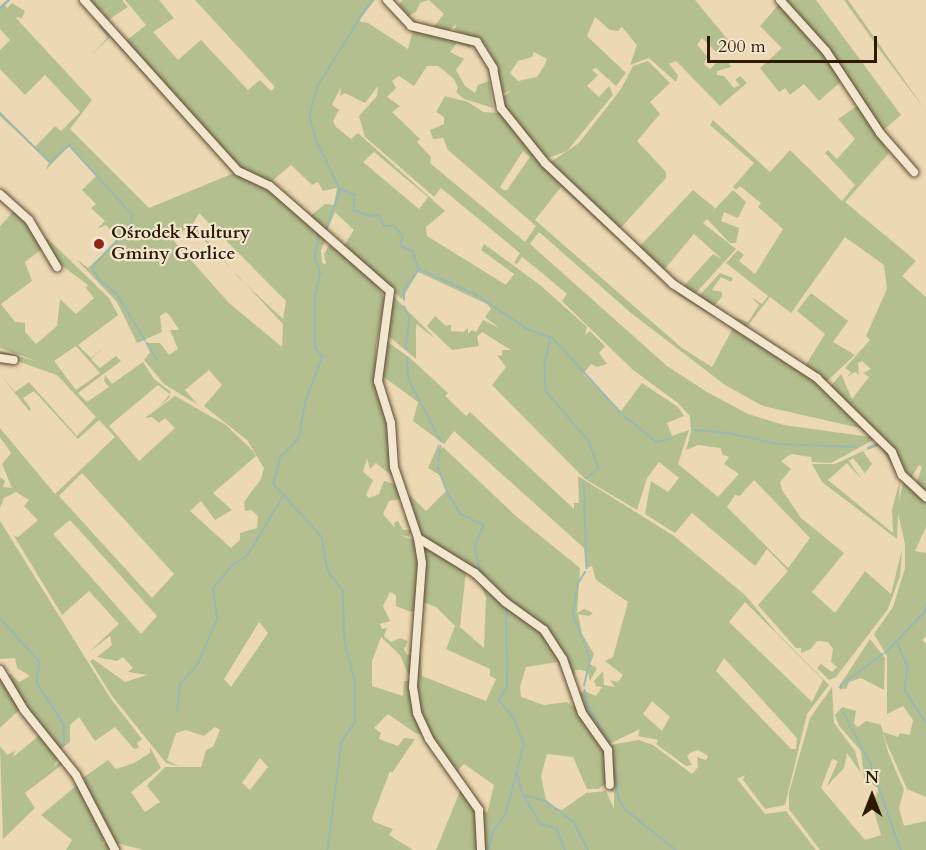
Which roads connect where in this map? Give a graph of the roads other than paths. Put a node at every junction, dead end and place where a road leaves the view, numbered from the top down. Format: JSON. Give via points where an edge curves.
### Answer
{"nodes":[{"id":1,"x":84,"y":0,"type":"edge"},
{"id":2,"x":387,"y":0,"type":"edge"},
{"id":3,"x":780,"y":0,"type":"edge"},
{"id":4,"x":914,"y":172,"type":"dead end"},
{"id":5,"x":0,"y":194,"type":"edge"},
{"id":6,"x":57,"y":267,"type":"dead end"},
{"id":7,"x":0,"y":358,"type":"edge"},
{"id":8,"x":14,"y":360,"type":"dead end"},
{"id":9,"x":926,"y":498,"type":"edge"},
{"id":10,"x":418,"y":538,"type":"junction"},
{"id":11,"x":0,"y":670,"type":"edge"},
{"id":12,"x":610,"y":785,"type":"dead end"},
{"id":13,"x":115,"y":850,"type":"edge"},
{"id":14,"x":481,"y":850,"type":"edge"}],
"edges":[{"from":1,"to":10,"type":"street","via":[[238,171],[270,186],[390,291],[378,381],[391,423],[394,466]]},
{"from":2,"to":9,"type":"street","via":[[411,26],[477,42],[493,68],[501,108],[545,163],[673,284],[818,378],[892,452],[902,475]]},
{"from":3,"to":4,"type":"street","via":[[826,51],[880,133]]},
{"from":5,"to":6,"type":"street","via":[[29,220]]},
{"from":7,"to":8,"type":"street"},
{"from":10,"to":12,"type":"street","via":[[466,567],[544,630],[563,659],[582,713],[608,750]]},
{"from":10,"to":14,"type":"street","via":[[421,574],[414,687],[417,713],[429,739],[479,810]]},
{"from":11,"to":13,"type":"street","via":[[24,710],[76,775]]}]}
